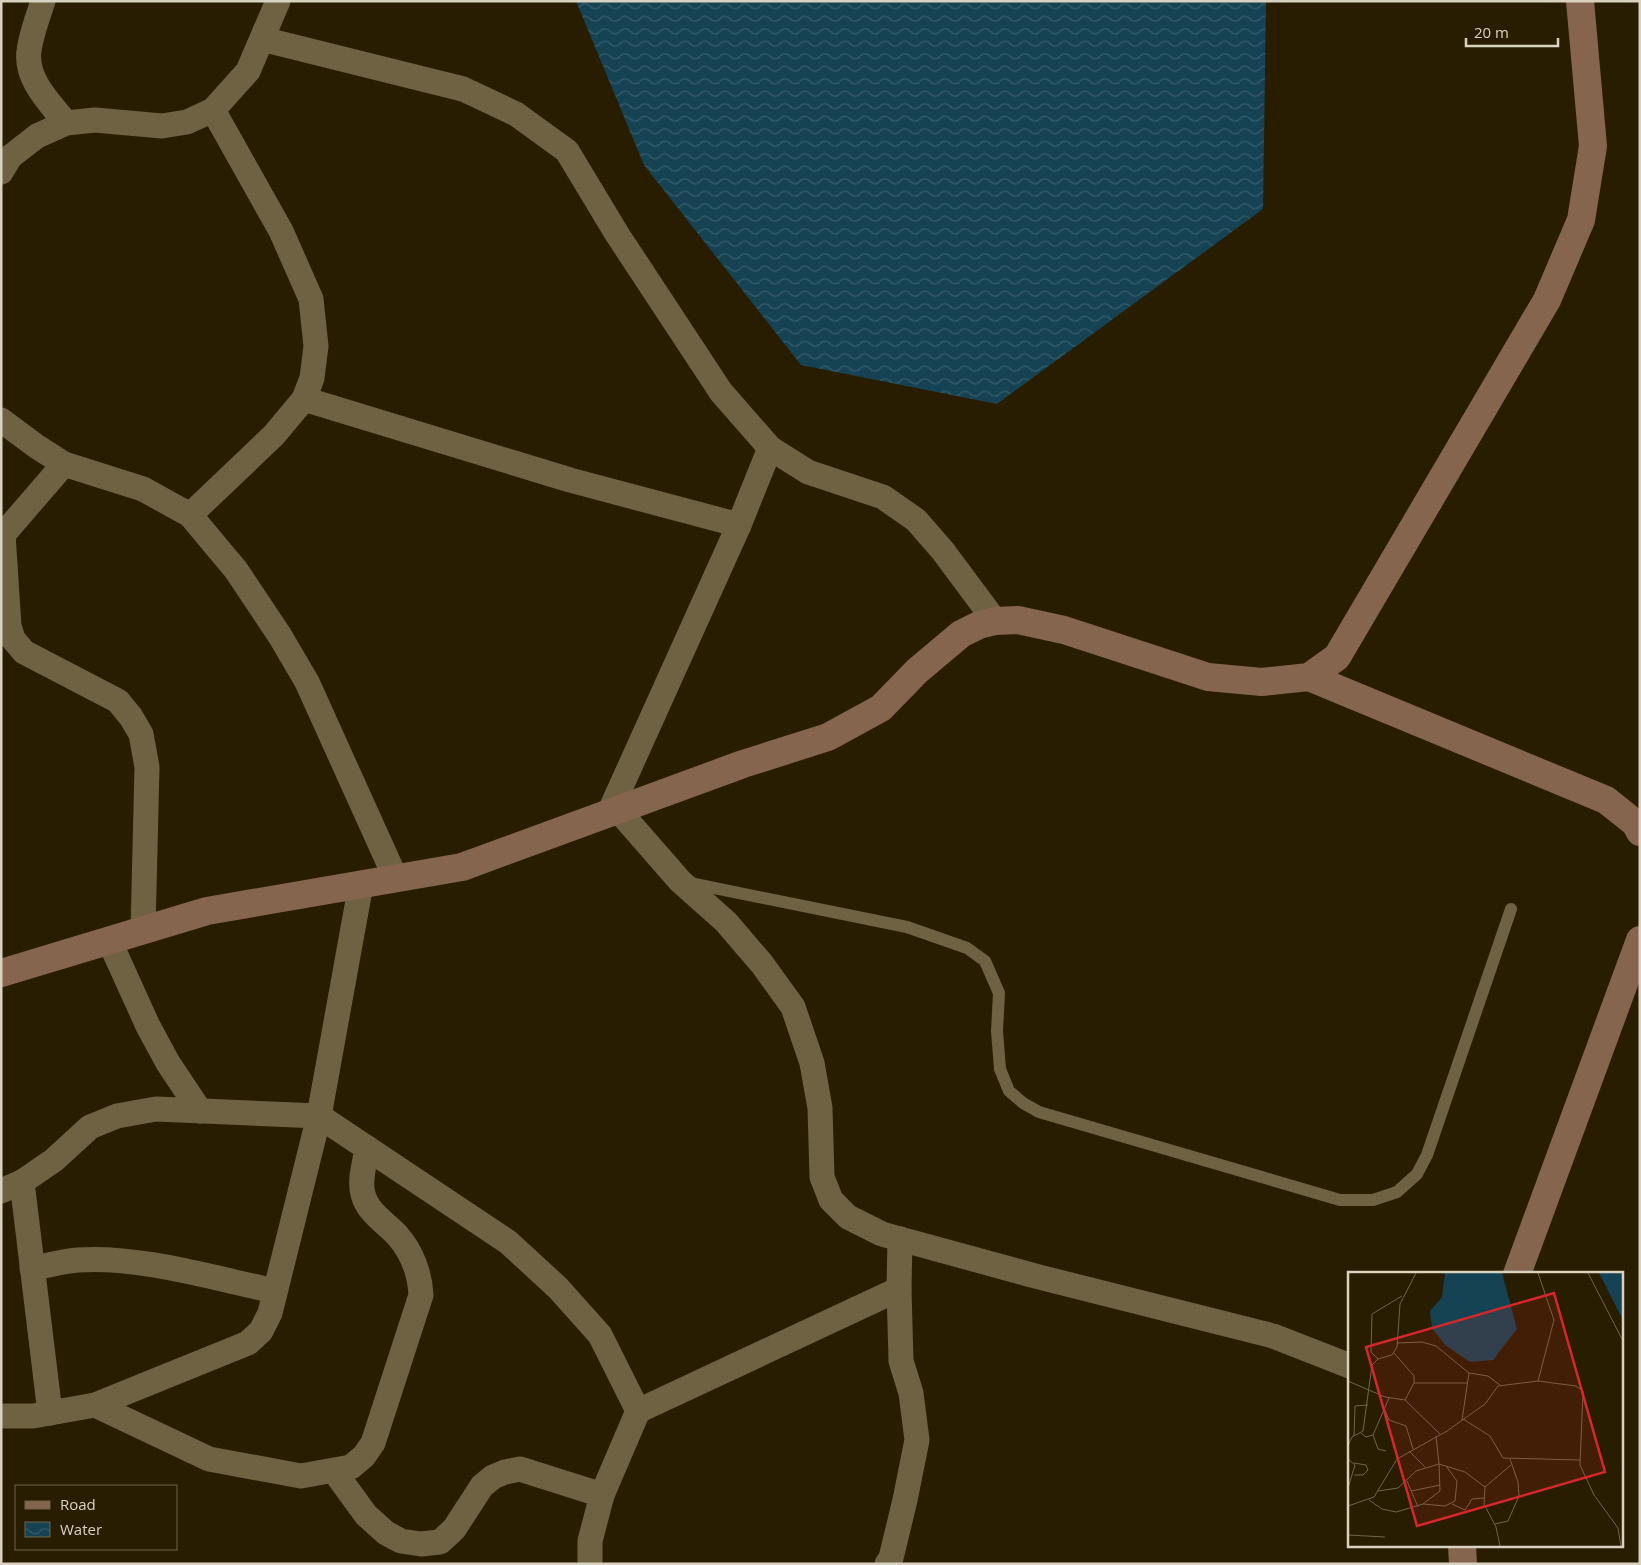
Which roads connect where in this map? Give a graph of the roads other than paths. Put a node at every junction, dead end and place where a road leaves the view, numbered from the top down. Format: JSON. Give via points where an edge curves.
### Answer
{"nodes":[{"id":1,"x":43,"y":1,"type":"edge"},
{"id":2,"x":278,"y":1,"type":"edge"},
{"id":3,"x":1580,"y":1,"type":"edge"},
{"id":4,"x":262,"y":39,"type":"junction"},
{"id":5,"x":213,"y":110,"type":"junction"},
{"id":6,"x":66,"y":123,"type":"junction"},
{"id":7,"x":1,"y":172,"type":"edge"},
{"id":8,"x":304,"y":399,"type":"junction"},
{"id":9,"x":1,"y":420,"type":"edge"},
{"id":10,"x":770,"y":448,"type":"junction"},
{"id":11,"x":64,"y":464,"type":"junction"},
{"id":12,"x":190,"y":515,"type":"junction"},
{"id":13,"x":739,"y":525,"type":"junction"},
{"id":14,"x":2,"y":536,"type":"edge"},
{"id":15,"x":995,"y":621,"type":"junction"},
{"id":16,"x":1308,"y":677,"type":"junction"},
{"id":17,"x":613,"y":812,"type":"junction"},
{"id":18,"x":1640,"y":832,"type":"edge"},
{"id":19,"x":396,"y":878,"type":"junction"},
{"id":20,"x":680,"y":881,"type":"junction"},
{"id":21,"x":362,"y":884,"type":"junction"},
{"id":22,"x":1511,"y":909,"type":"dead end"},
{"id":23,"x":143,"y":930,"type":"junction"},
{"id":24,"x":109,"y":940,"type":"junction"},
{"id":25,"x":1640,"y":940,"type":"edge"},
{"id":26,"x":1,"y":973,"type":"edge"},
{"id":27,"x":200,"y":1111,"type":"junction"},
{"id":28,"x":319,"y":1116,"type":"junction"},
{"id":29,"x":366,"y":1148,"type":"junction"},
{"id":30,"x":11,"y":1187,"type":"edge"},
{"id":31,"x":900,"y":1239,"type":"junction"},
{"id":32,"x":32,"y":1268,"type":"junction"},
{"id":33,"x":1518,"y":1272,"type":"edge"},
{"id":34,"x":899,"y":1289,"type":"junction"},
{"id":35,"x":275,"y":1291,"type":"junction"},
{"id":36,"x":1348,"y":1365,"type":"edge"},
{"id":37,"x":95,"y":1405,"type":"junction"},
{"id":38,"x":638,"y":1411,"type":"junction"},
{"id":39,"x":50,"y":1413,"type":"junction"},
{"id":40,"x":1,"y":1416,"type":"edge"},
{"id":41,"x":334,"y":1471,"type":"junction"},
{"id":42,"x":602,"y":1495,"type":"junction"},
{"id":43,"x":1462,"y":1548,"type":"edge"},
{"id":44,"x":590,"y":1564,"type":"edge"},
{"id":45,"x":887,"y":1564,"type":"edge"},
{"id":46,"x":1463,"y":1564,"type":"edge"}],
"edges":[{"from":1,"to":6,"type":"street","via":[[29,52],[31,71],[39,88]]},
{"from":2,"to":4,"type":"street"},
{"from":3,"to":16,"type":"street","via":[[1593,146],[1581,220],[1547,300],[1337,657]]},
{"from":4,"to":5,"type":"street","via":[[248,71]]},
{"from":4,"to":10,"type":"street","via":[[463,90],[516,114],[567,151],[617,234],[722,392]]},
{"from":5,"to":6,"type":"street","via":[[187,122],[162,126],[94,120]]},
{"from":5,"to":8,"type":"street","via":[[282,231],[312,299],[316,346],[312,378]]},
{"from":6,"to":7,"type":"street","via":[[37,136],[10,157]]},
{"from":8,"to":12,"type":"street","via":[[274,435]]},
{"from":8,"to":13,"type":"street","via":[[570,480]]},
{"from":9,"to":11,"type":"street"},
{"from":10,"to":13,"type":"street"},
{"from":10,"to":15,"type":"street","via":[[808,472],[883,497],[916,520]]},
{"from":11,"to":12,"type":"street","via":[[142,489]]},
{"from":11,"to":14,"type":"street"},
{"from":12,"to":19,"type":"street","via":[[236,570],[307,682]]},
{"from":13,"to":17,"type":"street"},
{"from":14,"to":23,"type":"street","via":[[9,626],[13,638],[24,652],[118,701],[141,734],[147,767]]},
{"from":15,"to":16,"type":"street","via":[[1018,620],[1064,630],[1208,677],[1262,682]]},
{"from":15,"to":17,"type":"street","via":[[960,634],[916,670],[881,708],[828,737],[743,764]]},
{"from":16,"to":18,"type":"street","via":[[1606,800],[1635,823]]},
{"from":17,"to":19,"type":"street","via":[[462,867]]},
{"from":17,"to":20,"type":"street"},
{"from":19,"to":21,"type":"street"},
{"from":20,"to":22,"type":"lane","via":[[907,927],[967,948],[985,961],[999,993],[1000,1069],[1009,1091],[1023,1103],[1039,1112],[1340,1200],[1373,1200],[1397,1192],[1417,1174],[1427,1155]]},
{"from":20,"to":31,"type":"street","via":[[726,922],[793,1007],[812,1063],[820,1108],[822,1177],[831,1200],[848,1217]]},
{"from":21,"to":23,"type":"street","via":[[206,910]]},
{"from":21,"to":28,"type":"street"},
{"from":23,"to":24,"type":"street"},
{"from":24,"to":26,"type":"street"},
{"from":24,"to":27,"type":"street","via":[[148,1026]]},
{"from":25,"to":33,"type":"street"},
{"from":27,"to":28,"type":"street"},
{"from":27,"to":30,"type":"street","via":[[156,1109],[117,1116],[90,1127],[54,1160]]},
{"from":28,"to":29,"type":"street"},
{"from":28,"to":35,"type":"street"},
{"from":29,"to":38,"type":"street","via":[[508,1242],[558,1288],[600,1335]]},
{"from":29,"to":41,"type":"street","via":[[363,1196],[373,1212],[398,1236],[413,1260],[421,1281],[422,1295],[373,1444],[351,1467]]},
{"from":30,"to":32,"type":"street"},
{"from":31,"to":34,"type":"street"},
{"from":31,"to":36,"type":"street","via":[[1273,1336]]},
{"from":32,"to":35,"type":"street","via":[[77,1260],[110,1260],[157,1266]]},
{"from":32,"to":39,"type":"street"},
{"from":34,"to":38,"type":"street"},
{"from":34,"to":45,"type":"street","via":[[901,1361],[917,1440],[903,1510]]},
{"from":35,"to":37,"type":"street","via":[[261,1331],[248,1343]]},
{"from":37,"to":39,"type":"street"},
{"from":37,"to":41,"type":"street","via":[[209,1459],[301,1476]]},
{"from":38,"to":42,"type":"street"},
{"from":39,"to":40,"type":"street"},
{"from":41,"to":42,"type":"street","via":[[366,1515],[386,1534],[401,1541],[421,1544],[440,1542],[454,1529],[482,1486],[505,1472],[520,1469]]},
{"from":42,"to":44,"type":"street","via":[[590,1541]]},
{"from":43,"to":46,"type":"street"}]}
